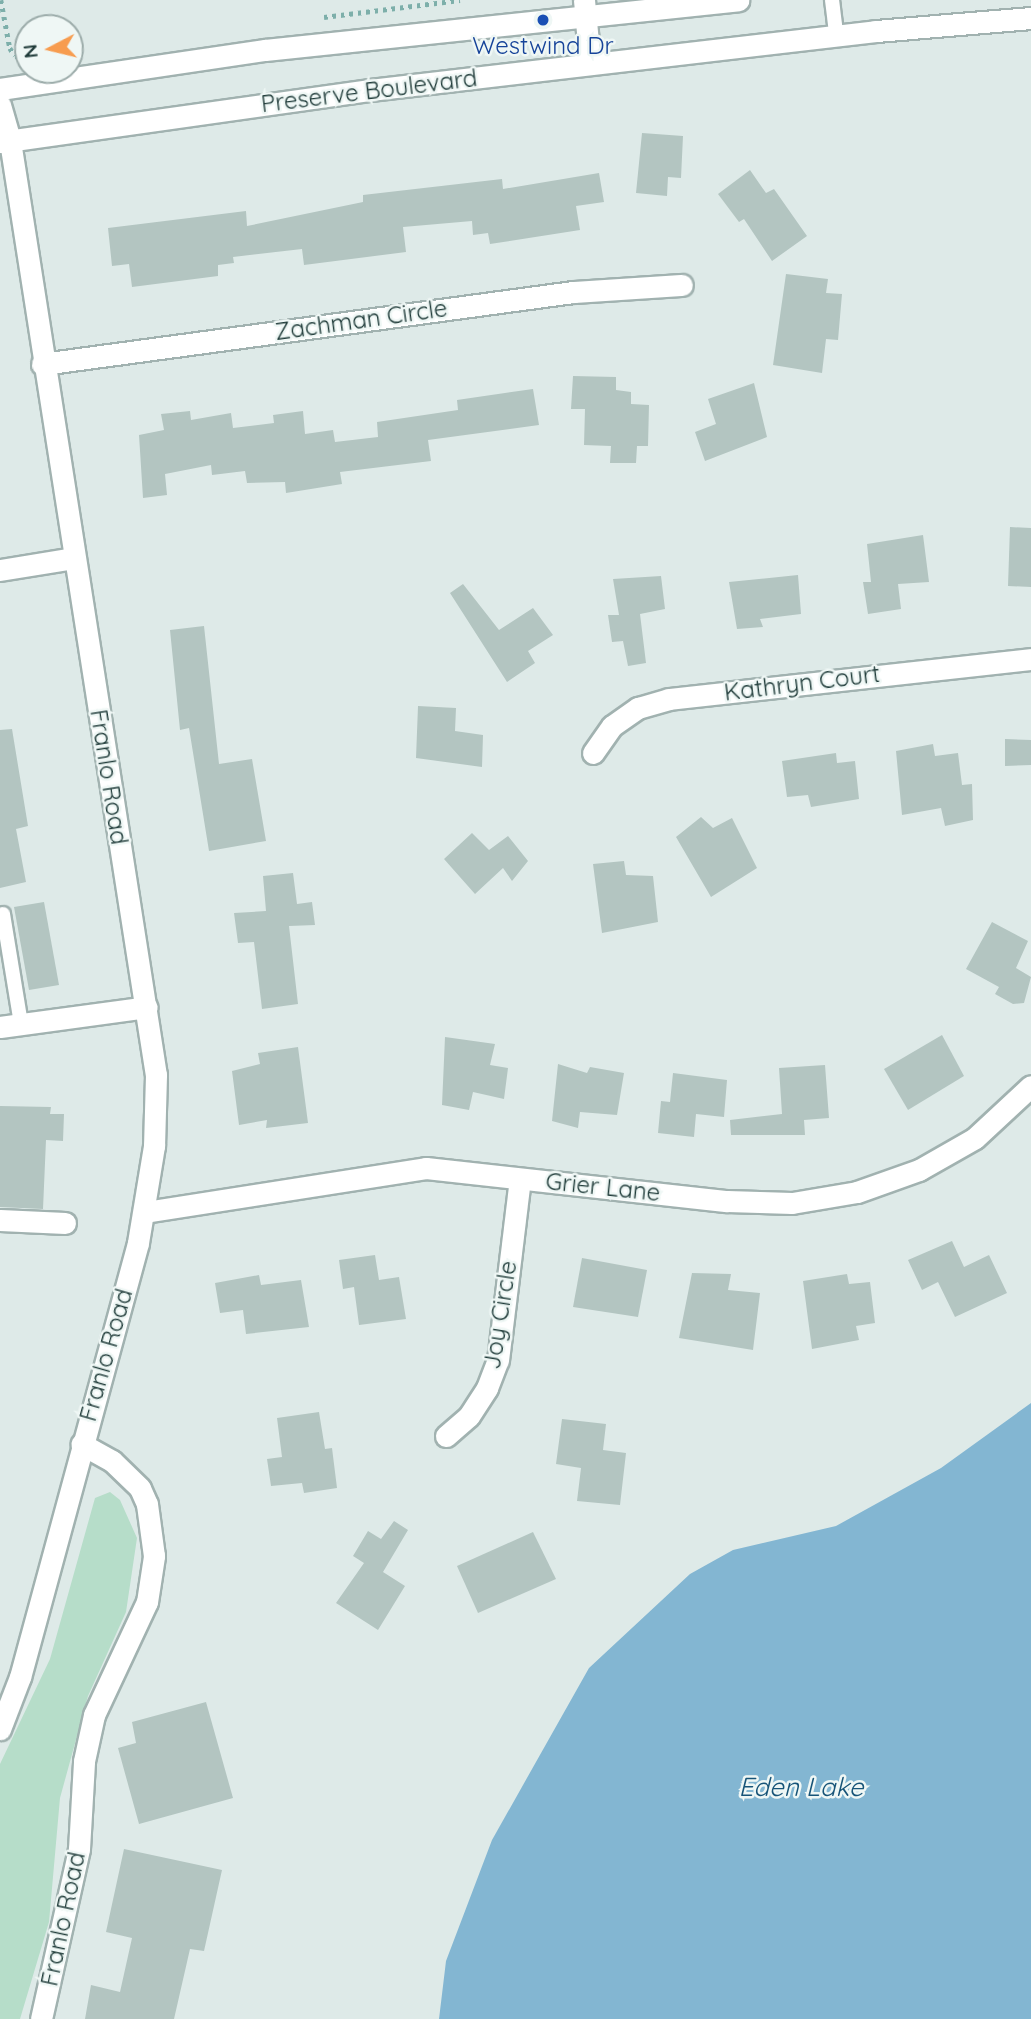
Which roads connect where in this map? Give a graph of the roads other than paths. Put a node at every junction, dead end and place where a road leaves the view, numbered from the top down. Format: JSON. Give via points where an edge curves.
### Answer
{"nodes":[{"id":1,"x":738,"y":0,"type":"edge"},
{"id":2,"x":832,"y":0,"type":"edge"},
{"id":3,"x":584,"y":8,"type":"edge"},
{"id":4,"x":1031,"y":18,"type":"edge"},
{"id":5,"x":836,"y":35,"type":"junction"},
{"id":6,"x":590,"y":64,"type":"junction"},
{"id":7,"x":0,"y":89,"type":"edge"},
{"id":8,"x":0,"y":105,"type":"edge"},
{"id":9,"x":5,"y":142,"type":"edge"},
{"id":10,"x":681,"y":285,"type":"dead end"},
{"id":11,"x":42,"y":364,"type":"junction"},
{"id":12,"x":73,"y":558,"type":"junction"},
{"id":13,"x":0,"y":569,"type":"edge"},
{"id":14,"x":1031,"y":659,"type":"edge"},
{"id":15,"x":593,"y":753,"type":"dead end"},
{"id":16,"x":3,"y":914,"type":"dead end"},
{"id":17,"x":147,"y":1007,"type":"junction"},
{"id":18,"x":21,"y":1024,"type":"junction"},
{"id":19,"x":0,"y":1027,"type":"edge"},
{"id":20,"x":1031,"y":1086,"type":"edge"},
{"id":21,"x":520,"y":1179,"type":"junction"},
{"id":22,"x":145,"y":1212,"type":"junction"},
{"id":23,"x":0,"y":1220,"type":"edge"},
{"id":24,"x":65,"y":1223,"type":"dead end"},
{"id":25,"x":446,"y":1436,"type":"dead end"},
{"id":26,"x":81,"y":1444,"type":"junction"},
{"id":27,"x":0,"y":1729,"type":"edge"},
{"id":28,"x":41,"y":2019,"type":"edge"}],
"edges":[{"from":1,"to":3,"type":"street"},
{"from":2,"to":5,"type":"lane"},
{"from":3,"to":6,"type":"street"},
{"from":3,"to":7,"type":"street"},
{"from":4,"to":5,"type":"street","name":"Preserve Boulevard"},
{"from":5,"to":6,"type":"street","name":"Preserve Boulevard"},
{"from":6,"to":9,"type":"street","name":"Preserve Boulevard","via":[[335,94]]},
{"from":8,"to":9,"type":"street","name":"Franlo Road"},
{"from":9,"to":11,"type":"street","name":"Franlo Road"},
{"from":10,"to":11,"type":"street","name":"Zachman Circle","via":[[573,292]]},
{"from":11,"to":12,"type":"street","name":"Franlo Road"},
{"from":12,"to":13,"type":"street"},
{"from":12,"to":17,"type":"street","name":"Franlo Road"},
{"from":14,"to":15,"type":"street","name":"Kathryn Court","via":[[669,699],[638,708],[612,726]]},
{"from":16,"to":18,"type":"lane"},
{"from":17,"to":18,"type":"street"},
{"from":17,"to":22,"type":"street","name":"Franlo Road","via":[[156,1075],[154,1146]]},
{"from":18,"to":19,"type":"street"},
{"from":20,"to":21,"type":"street","name":"Grier Lane","via":[[975,1138],[919,1170],[857,1192],[792,1203],[727,1201]]},
{"from":21,"to":22,"type":"street","name":"Grier Lane","via":[[426,1168]]},
{"from":21,"to":25,"type":"street","name":"Joy Circle","via":[[498,1360],[469,1416]]},
{"from":22,"to":26,"type":"street","name":"Franlo Road"},
{"from":23,"to":24,"type":"street"},
{"from":26,"to":27,"type":"street","name":"Franlo Road","via":[[20,1677]]},
{"from":26,"to":28,"type":"street","name":"Franlo Road","via":[[113,1461],[140,1488],[147,1504],[153,1568],[147,1602],[94,1715],[84,1760],[79,1849]]}]}
